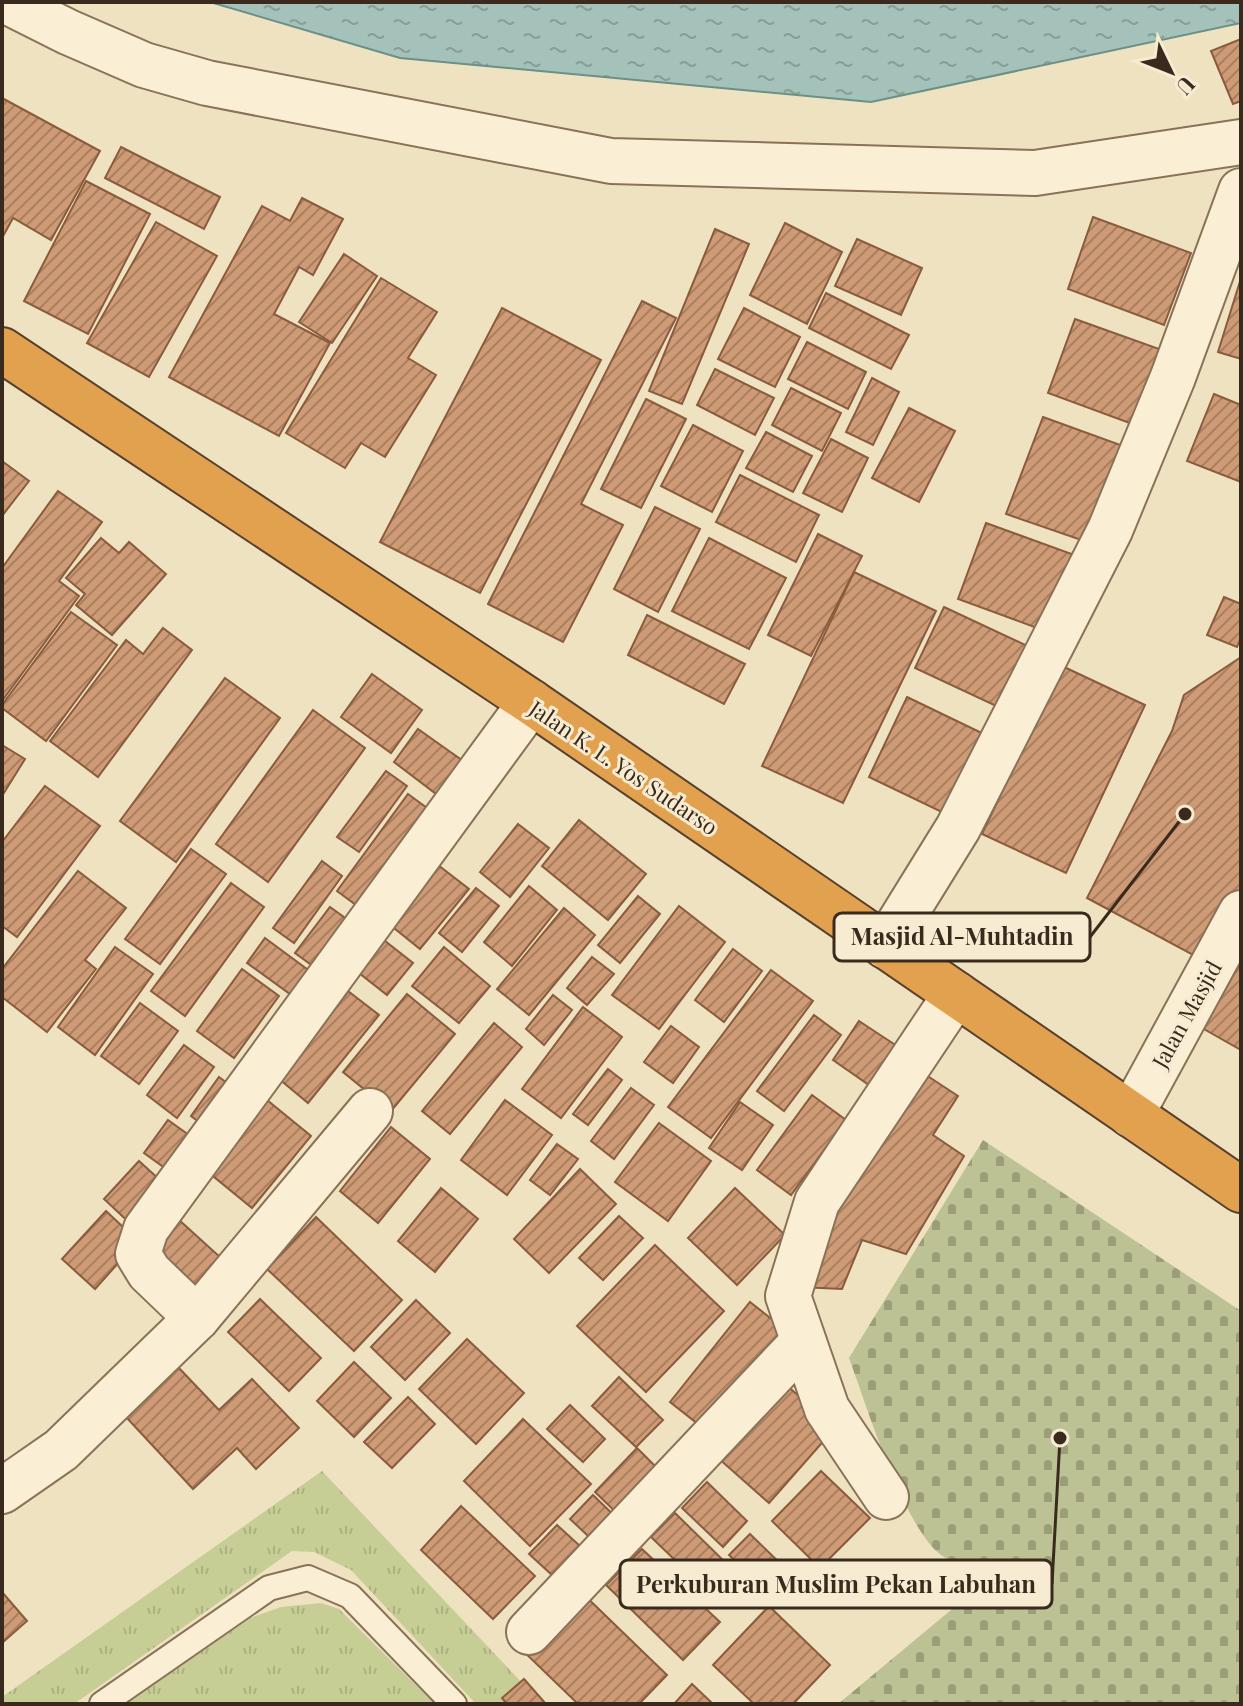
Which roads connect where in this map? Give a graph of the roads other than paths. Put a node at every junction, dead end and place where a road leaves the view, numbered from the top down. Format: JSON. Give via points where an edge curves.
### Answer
{"nodes":[{"id":1,"x":8,"y":2,"type":"edge"},
{"id":2,"x":1241,"y":142,"type":"edge"},
{"id":3,"x":1241,"y":191,"type":"edge"},
{"id":4,"x":2,"y":350,"type":"edge"},
{"id":5,"x":531,"y":702,"type":"junction"},
{"id":6,"x":1241,"y":913,"type":"edge"},
{"id":7,"x":885,"y":946,"type":"junction"},
{"id":8,"x":956,"y":994,"type":"junction"},
{"id":9,"x":370,"y":1111,"type":"dead end"},
{"id":10,"x":1131,"y":1115,"type":"junction"},
{"id":11,"x":1241,"y":1190,"type":"edge"},
{"id":12,"x":197,"y":1318,"type":"junction"},
{"id":13,"x":803,"y":1342,"type":"junction"},
{"id":14,"x":2,"y":1491,"type":"edge"},
{"id":15,"x":886,"y":1497,"type":"dead end"},
{"id":16,"x":529,"y":1632,"type":"dead end"},
{"id":17,"x":102,"y":1704,"type":"edge"},
{"id":18,"x":454,"y":1704,"type":"edge"}],
"edges":[{"from":1,"to":2,"type":"street","via":[[144,65],[207,83],[611,161],[1035,173]]},
{"from":3,"to":7,"type":"street","via":[[1110,530],[958,828]]},
{"from":4,"to":5,"type":"highway","name":"Jalan K. L. Yos Sudarso"},
{"from":5,"to":7,"type":"highway","name":"Jalan K. L. Yos Sudarso"},
{"from":5,"to":12,"type":"street","via":[[146,1229],[138,1254],[149,1272]]},
{"from":6,"to":10,"type":"street","name":"Jalan Masjid"},
{"from":7,"to":8,"type":"highway","name":"Jalan K. L. Yos Sudarso"},
{"from":8,"to":10,"type":"highway","name":"Jalan K. L. Yos Sudarso"},
{"from":8,"to":13,"type":"street","via":[[817,1202],[788,1296]]},
{"from":9,"to":12,"type":"street"},
{"from":10,"to":11,"type":"highway","name":"Jalan K. L. Yos Sudarso"},
{"from":12,"to":14,"type":"street","via":[[61,1450]]},
{"from":13,"to":15,"type":"street","via":[[827,1409]]},
{"from":13,"to":16,"type":"street"},
{"from":17,"to":18,"type":"lane","via":[[269,1588],[308,1578],[350,1596]]}]}
